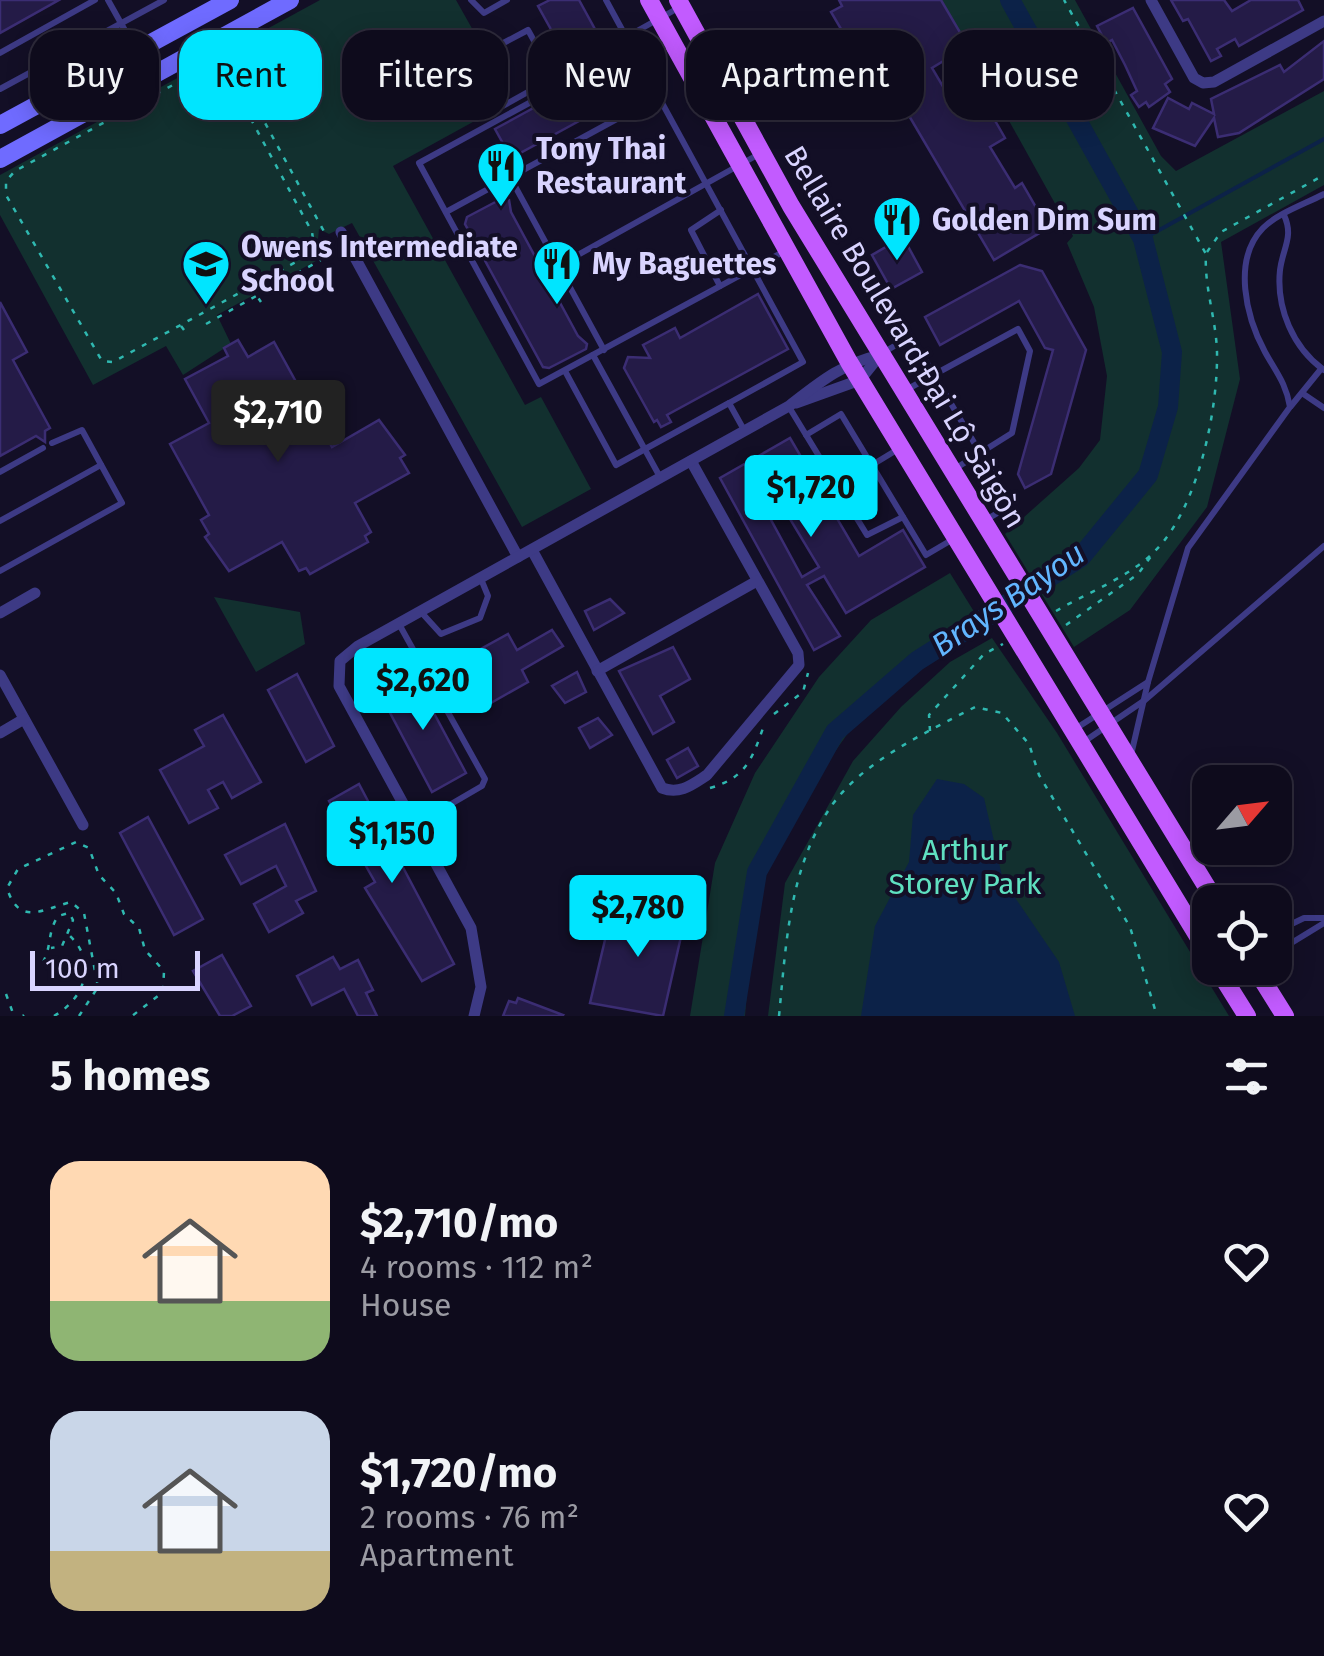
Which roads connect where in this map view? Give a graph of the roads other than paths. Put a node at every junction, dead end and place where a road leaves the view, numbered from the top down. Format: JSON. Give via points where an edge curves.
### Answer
{"nodes":[{"id":1,"x":95,"y":0,"type":"edge"},
{"id":2,"x":108,"y":0,"type":"edge"},
{"id":3,"x":164,"y":0,"type":"edge"},
{"id":4,"x":230,"y":0,"type":"edge"},
{"id":5,"x":290,"y":0,"type":"edge"},
{"id":6,"x":471,"y":0,"type":"edge"},
{"id":7,"x":507,"y":0,"type":"edge"},
{"id":8,"x":606,"y":0,"type":"edge"},
{"id":9,"x":649,"y":0,"type":"edge"},
{"id":10,"x":1150,"y":0,"type":"edge"},
{"id":11,"x":680,"y":3,"type":"edge"},
{"id":12,"x":659,"y":19,"type":"junction"},
{"id":13,"x":1324,"y":22,"type":"edge"},
{"id":14,"x":122,"y":23,"type":"junction"},
{"id":15,"x":126,"y":30,"type":"edge"},
{"id":16,"x":623,"y":30,"type":"edge"},
{"id":17,"x":639,"y":30,"type":"edge"},
{"id":18,"x":695,"y":30,"type":"edge"},
{"id":19,"x":159,"y":39,"type":"edge"},
{"id":20,"x":0,"y":52,"type":"edge"},
{"id":21,"x":159,"y":72,"type":"edge"},
{"id":22,"x":554,"y":77,"type":"joint"},
{"id":23,"x":0,"y":89,"type":"edge"},
{"id":24,"x":528,"y":104,"type":"edge"},
{"id":25,"x":30,"y":108,"type":"edge"},
{"id":26,"x":666,"y":109,"type":"edge"},
{"id":27,"x":71,"y":120,"type":"edge"},
{"id":28,"x":614,"y":120,"type":"edge"},
{"id":29,"x":744,"y":120,"type":"edge"},
{"id":30,"x":1,"y":123,"type":"edge"},
{"id":31,"x":762,"y":152,"type":"junction"},
{"id":32,"x":0,"y":159,"type":"edge"},
{"id":33,"x":739,"y":165,"type":"junction"},
{"id":34,"x":510,"y":177,"type":"junction"},
{"id":35,"x":706,"y":183,"type":"junction"},
{"id":36,"x":1324,"y":194,"type":"edge"},
{"id":37,"x":721,"y":210,"type":"junction"},
{"id":38,"x":446,"y":212,"type":"junction"},
{"id":39,"x":1284,"y":215,"type":"junction"},
{"id":40,"x":341,"y":232,"type":"dead end"},
{"id":41,"x":786,"y":250,"type":"junction"},
{"id":42,"x":558,"y":266,"type":"junction"},
{"id":43,"x":752,"y":268,"type":"junction"},
{"id":44,"x":720,"y":286,"type":"junction"},
{"id":45,"x":604,"y":350,"type":"junction"},
{"id":46,"x":880,"y":354,"type":"junction"},
{"id":47,"x":593,"y":356,"type":"junction"},
{"id":48,"x":849,"y":362,"type":"junction"},
{"id":49,"x":1322,"y":369,"type":"edge"},
{"id":50,"x":565,"y":370,"type":"junction"},
{"id":51,"x":934,"y":375,"type":"junction"},
{"id":52,"x":860,"y":380,"type":"junction"},
{"id":53,"x":903,"y":392,"type":"junction"},
{"id":54,"x":1302,"y":393,"type":"junction"},
{"id":55,"x":729,"y":402,"type":"junction"},
{"id":56,"x":790,"y":405,"type":"junction"},
{"id":57,"x":1290,"y":407,"type":"junction"},
{"id":58,"x":1324,"y":408,"type":"edge"},
{"id":59,"x":744,"y":431,"type":"junction"},
{"id":60,"x":806,"y":435,"type":"junction"},
{"id":61,"x":52,"y":443,"type":"dead end"},
{"id":62,"x":43,"y":448,"type":"dead end"},
{"id":63,"x":901,"y":448,"type":"junction"},
{"id":64,"x":645,"y":450,"type":"junction"},
{"id":65,"x":980,"y":453,"type":"junction"},
{"id":66,"x":691,"y":461,"type":"junction"},
{"id":67,"x":872,"y":465,"type":"junction"},
{"id":68,"x":102,"y":466,"type":"junction"},
{"id":69,"x":952,"y":471,"type":"junction"},
{"id":70,"x":0,"y":472,"type":"edge"},
{"id":71,"x":660,"y":478,"type":"junction"},
{"id":72,"x":903,"y":517,"type":"junction"},
{"id":73,"x":0,"y":521,"type":"edge"},
{"id":74,"x":983,"y":522,"type":"junction"},
{"id":75,"x":956,"y":538,"type":"junction"},
{"id":76,"x":1324,"y":546,"type":"edge"},
{"id":77,"x":532,"y":550,"type":"junction"},
{"id":78,"x":518,"y":557,"type":"junction"},
{"id":79,"x":0,"y":571,"type":"edge"},
{"id":80,"x":481,"y":579,"type":"junction"},
{"id":81,"x":758,"y":581,"type":"junction"},
{"id":82,"x":36,"y":594,"type":"dead end"},
{"id":83,"x":421,"y":612,"type":"junction"},
{"id":84,"x":0,"y":613,"type":"edge"},
{"id":85,"x":399,"y":624,"type":"junction"},
{"id":86,"x":597,"y":671,"type":"junction"},
{"id":87,"x":0,"y":675,"type":"edge"},
{"id":88,"x":1148,"y":682,"type":"junction"},
{"id":89,"x":1145,"y":700,"type":"junction"},
{"id":90,"x":1104,"y":719,"type":"junction"},
{"id":91,"x":24,"y":720,"type":"junction"},
{"id":92,"x":0,"y":732,"type":"edge"},
{"id":93,"x":1077,"y":737,"type":"junction"},
{"id":94,"x":1130,"y":761,"type":"junction"},
{"id":95,"x":84,"y":825,"type":"dead end"},
{"id":96,"x":414,"y":825,"type":"junction"},
{"id":97,"x":1206,"y":885,"type":"edge"},
{"id":98,"x":1324,"y":921,"type":"edge"},
{"id":99,"x":1292,"y":923,"type":"edge"},
{"id":100,"x":1192,"y":926,"type":"edge"},
{"id":101,"x":1292,"y":937,"type":"edge"},
{"id":102,"x":1295,"y":943,"type":"junction"},
{"id":103,"x":1292,"y":944,"type":"edge"},
{"id":104,"x":1232,"y":985,"type":"edge"},
{"id":105,"x":1265,"y":985,"type":"edge"},
{"id":106,"x":474,"y":1016,"type":"edge"},
{"id":107,"x":1247,"y":1016,"type":"edge"},
{"id":108,"x":1284,"y":1016,"type":"edge"}],
"edges":[{"from":1,"to":20,"type":"lane"},
{"from":2,"to":14,"type":"lane"},
{"from":3,"to":14,"type":"lane"},
{"from":4,"to":19,"type":"main road"},
{"from":5,"to":21,"type":"main road"},
{"from":6,"to":7,"type":"lane","via":[[484,13]]},
{"from":8,"to":16,"type":"lane"},
{"from":9,"to":12,"type":"main road","name":"Bellaire Boulevard;Đại Lộ Sàigòn"},
{"from":10,"to":13,"type":"street","via":[[1203,83]]},
{"from":11,"to":12,"type":"lane"},
{"from":11,"to":18,"type":"main road","name":"Bellaire Boulevard;Đại Lộ Sàigòn"},
{"from":12,"to":17,"type":"lane"},
{"from":12,"to":33,"type":"main road","name":"Bellaire Boulevard;Đại Lộ Sàigòn"},
{"from":14,"to":15,"type":"lane"},
{"from":14,"to":23,"type":"lane"},
{"from":22,"to":22,"type":"lane","via":[[528,30],[476,58],[501,106]]},
{"from":24,"to":38,"type":"lane","via":[[419,163]]},
{"from":25,"to":30,"type":"main road"},
{"from":26,"to":35,"type":"lane"},
{"from":27,"to":32,"type":"main road"},
{"from":28,"to":34,"type":"lane"},
{"from":29,"to":31,"type":"main road","name":"Bellaire Boulevard;Đại Lộ Sàigòn"},
{"from":31,"to":33,"type":"lane"},
{"from":31,"to":46,"type":"main road","name":"Bellaire Boulevard;Đại Lộ Sàigòn"},
{"from":33,"to":35,"type":"lane"},
{"from":33,"to":41,"type":"main road","name":"Bellaire Boulevard;Đại Lộ Sàigòn"},
{"from":34,"to":38,"type":"lane"},
{"from":34,"to":42,"type":"lane"},
{"from":35,"to":37,"type":"lane"},
{"from":35,"to":42,"type":"lane"},
{"from":36,"to":39,"type":"lane"},
{"from":37,"to":43,"type":"lane"},
{"from":37,"to":44,"type":"lane","via":[[691,230]]},
{"from":38,"to":50,"type":"lane","via":[[539,384]]},
{"from":39,"to":49,"type":"lane","via":[[1290,238],[1280,267],[1281,302],[1297,341]]},
{"from":39,"to":57,"type":"lane","via":[[1264,227],[1244,269],[1252,322],[1281,373]]},
{"from":40,"to":78,"type":"street"},
{"from":41,"to":43,"type":"lane"},
{"from":41,"to":48,"type":"main road","name":"Bellaire Boulevard;Đại Lộ Sàigòn"},
{"from":42,"to":45,"type":"lane"},
{"from":43,"to":44,"type":"lane"},
{"from":43,"to":55,"type":"lane","via":[[803,362]]},
{"from":44,"to":45,"type":"lane"},
{"from":45,"to":47,"type":"lane"},
{"from":46,"to":48,"type":"street"},
{"from":46,"to":51,"type":"lane","via":[[911,336]]},
{"from":46,"to":52,"type":"street"},
{"from":46,"to":53,"type":"main road","name":"Bellaire Boulevard;Đại Lộ Sàigòn"},
{"from":47,"to":50,"type":"lane"},
{"from":47,"to":64,"type":"lane"},
{"from":48,"to":52,"type":"main road","name":"Bellaire Boulevard;Đại Lộ Sàigòn"},
{"from":48,"to":56,"type":"street"},
{"from":49,"to":54,"type":"lane"},
{"from":50,"to":64,"type":"lane","via":[[616,465]]},
{"from":51,"to":53,"type":"lane"},
{"from":51,"to":65,"type":"lane"},
{"from":51,"to":65,"type":"lane","via":[[1018,329],[1030,352],[1012,433]]},
{"from":52,"to":56,"type":"street"},
{"from":52,"to":63,"type":"main road","name":"Bellaire Boulevard;Đại Lộ Sàigòn"},
{"from":53,"to":69,"type":"main road","name":"Bellaire Boulevard;Đại Lộ Sàigòn"},
{"from":54,"to":57,"type":"lane"},
{"from":54,"to":58,"type":"lane"},
{"from":55,"to":59,"type":"lane"},
{"from":55,"to":64,"type":"lane"},
{"from":56,"to":59,"type":"street"},
{"from":56,"to":60,"type":"lane"},
{"from":57,"to":88,"type":"lane","via":[[1188,548]]},
{"from":59,"to":66,"type":"street"},
{"from":60,"to":67,"type":"lane","via":[[841,414]]},
{"from":60,"to":72,"type":"lane","via":[[866,535]]},
{"from":61,"to":68,"type":"lane","via":[[82,430]]},
{"from":62,"to":70,"type":"lane"},
{"from":63,"to":67,"type":"lane"},
{"from":63,"to":75,"type":"main road","name":"Bellaire Boulevard;Đại Lộ Sàigòn"},
{"from":64,"to":71,"type":"lane"},
{"from":65,"to":69,"type":"lane"},
{"from":65,"to":74,"type":"lane","via":[[1011,505]]},
{"from":66,"to":71,"type":"street"},
{"from":66,"to":81,"type":"street"},
{"from":67,"to":72,"type":"lane"},
{"from":68,"to":73,"type":"lane"},
{"from":68,"to":79,"type":"lane","via":[[122,503]]},
{"from":69,"to":74,"type":"main road","name":"Bellaire Boulevard;Đại Lộ Sàigòn"},
{"from":71,"to":77,"type":"street"},
{"from":72,"to":75,"type":"lane","via":[[926,555]]},
{"from":74,"to":75,"type":"main road"},
{"from":74,"to":90,"type":"main road","name":"Bellaire Boulevard;Đại Lộ Sàigòn"},
{"from":75,"to":93,"type":"main road","name":"Bellaire Boulevard;Đại Lộ Sàigòn","via":[[1013,643]]},
{"from":76,"to":89,"type":"lane"},
{"from":77,"to":78,"type":"street"},
{"from":77,"to":86,"type":"street"},
{"from":78,"to":80,"type":"street"},
{"from":80,"to":83,"type":"street"},
{"from":80,"to":83,"type":"lane","via":[[488,596],[480,618],[441,634]]},
{"from":81,"to":86,"type":"street"},
{"from":81,"to":86,"type":"street","via":[[799,662],[797,672],[696,783],[680,791],[662,788]]},
{"from":82,"to":84,"type":"street"},
{"from":83,"to":85,"type":"street"},
{"from":85,"to":96,"type":"street","via":[[340,660],[336,679]]},
{"from":85,"to":96,"type":"lane","via":[[485,779]]},
{"from":87,"to":91,"type":"street"},
{"from":88,"to":89,"type":"lane"},
{"from":88,"to":90,"type":"lane"},
{"from":89,"to":90,"type":"lane"},
{"from":89,"to":94,"type":"lane"},
{"from":90,"to":93,"type":"lane"},
{"from":90,"to":93,"type":"lane"},
{"from":90,"to":94,"type":"main road","name":"Bellaire Boulevard;Đại Lộ Sàigòn"},
{"from":91,"to":92,"type":"street"},
{"from":91,"to":95,"type":"street"},
{"from":93,"to":100,"type":"main road","name":"Bellaire Boulevard;Đại Lộ Sàigòn"},
{"from":94,"to":97,"type":"main road","name":"Bellaire Boulevard;Đại Lộ Sàigòn"},
{"from":96,"to":106,"type":"street","via":[[471,928],[481,987]]},
{"from":98,"to":99,"type":"lane"},
{"from":98,"to":102,"type":"lane"},
{"from":101,"to":102,"type":"lane"},
{"from":102,"to":103,"type":"lane"},
{"from":104,"to":107,"type":"main road"},
{"from":105,"to":108,"type":"main road"}]}
